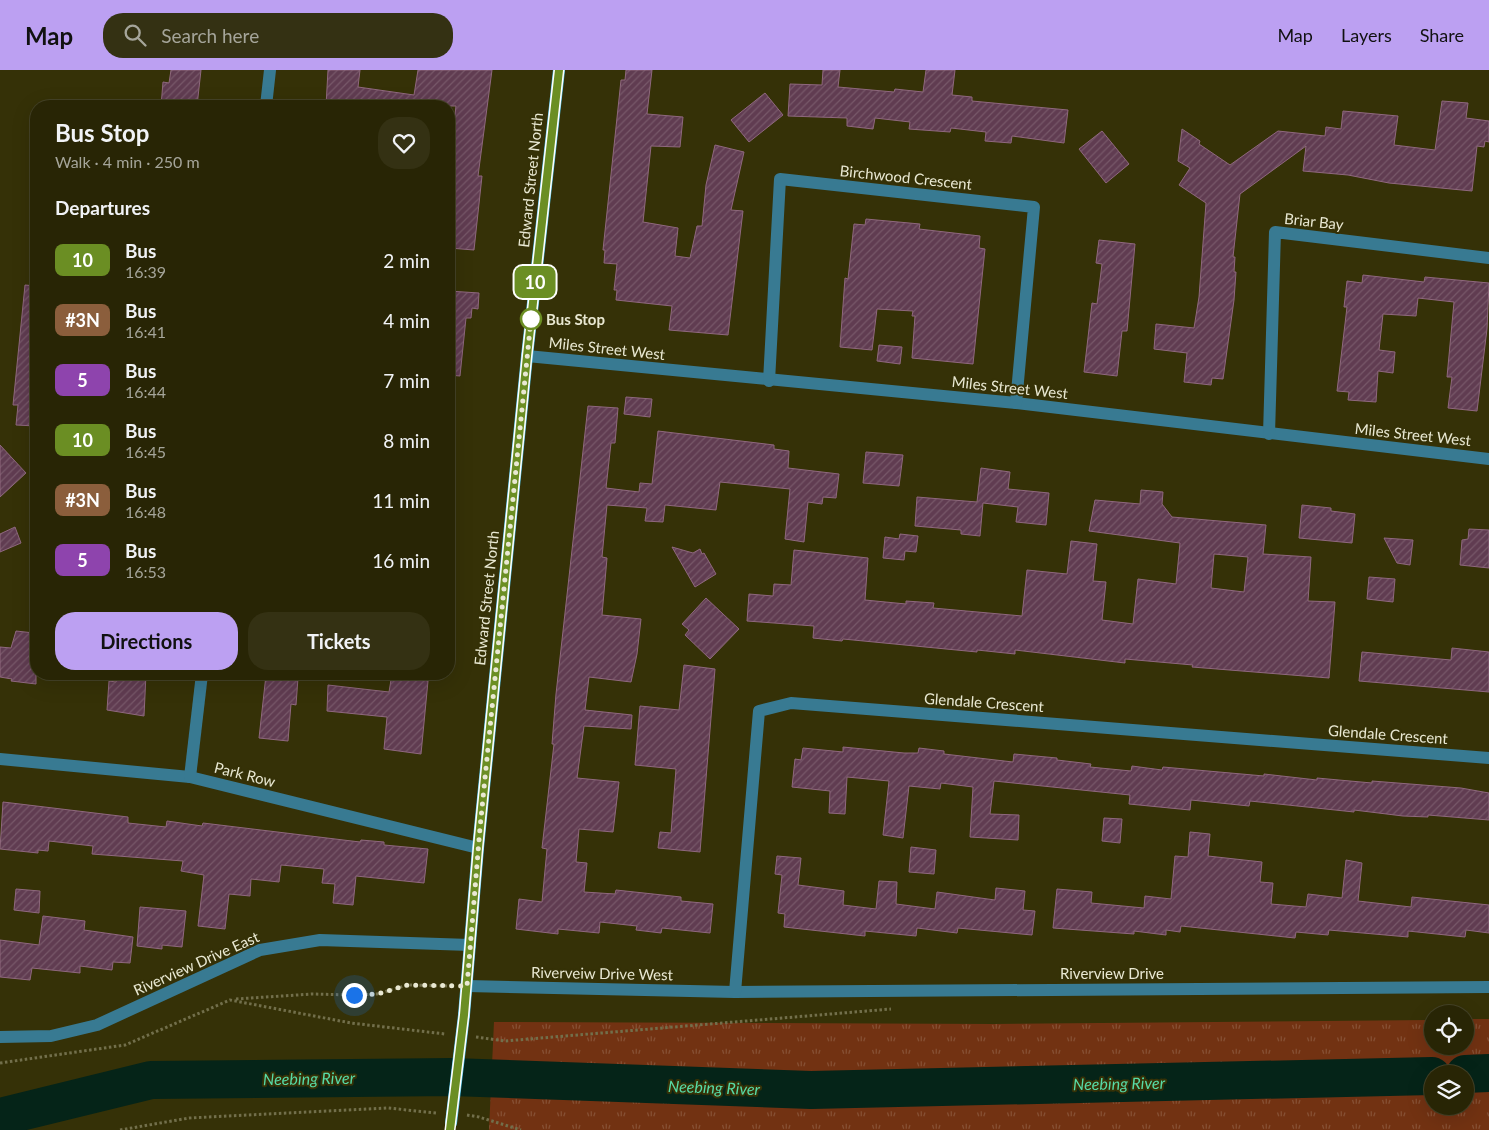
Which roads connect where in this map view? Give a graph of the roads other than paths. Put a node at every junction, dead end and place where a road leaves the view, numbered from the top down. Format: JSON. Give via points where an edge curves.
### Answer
{"nodes":[{"id":1,"x":270,"y":70,"type":"edge"},
{"id":2,"x":559,"y":70,"type":"edge"},
{"id":3,"x":267,"y":100,"type":"edge"},
{"id":4,"x":1489,"y":258,"type":"edge"},
{"id":5,"x":527,"y":356,"type":"junction"},
{"id":6,"x":768,"y":381,"type":"junction"},
{"id":7,"x":1016,"y":402,"type":"junction"},
{"id":8,"x":1269,"y":434,"type":"junction"},
{"id":9,"x":1489,"y":459,"type":"edge"},
{"id":10,"x":201,"y":680,"type":"edge"},
{"id":11,"x":1489,"y":758,"type":"edge"},
{"id":12,"x":0,"y":759,"type":"edge"},
{"id":13,"x":190,"y":777,"type":"junction"},
{"id":14,"x":478,"y":848,"type":"junction"},
{"id":15,"x":470,"y":945,"type":"junction"},
{"id":16,"x":467,"y":986,"type":"junction"},
{"id":17,"x":1489,"y":986,"type":"edge"},
{"id":18,"x":735,"y":992,"type":"junction"},
{"id":19,"x":0,"y":1037,"type":"edge"},
{"id":20,"x":451,"y":1120,"type":"edge"}],
"edges":[{"from":1,"to":3,"type":"street"},
{"from":2,"to":5,"type":"main road","name":"Edward Street North"},
{"from":4,"to":8,"type":"street","name":"Briar Bay","via":[[1275,232]]},
{"from":5,"to":6,"type":"street","name":"Miles Street West"},
{"from":5,"to":14,"type":"main road","name":"Edward Street North"},
{"from":6,"to":7,"type":"street","name":"Miles Street West"},
{"from":6,"to":7,"type":"street","name":"Birchwood Crescent","via":[[780,179],[1034,207]]},
{"from":7,"to":8,"type":"street","name":"Miles Street West"},
{"from":8,"to":9,"type":"street","name":"Miles Street West"},
{"from":10,"to":13,"type":"street"},
{"from":11,"to":18,"type":"street","name":"Glendale Crescent","via":[[791,704],[759,710]]},
{"from":12,"to":13,"type":"street","name":"Park Row"},
{"from":13,"to":14,"type":"street","name":"Park Row"},
{"from":14,"to":15,"type":"main road","name":"Edward Street North"},
{"from":15,"to":16,"type":"main road","name":"Edward Street North"},
{"from":15,"to":19,"type":"street","name":"Riverview Drive East","via":[[320,940],[260,950],[96,1025],[51,1036]]},
{"from":16,"to":18,"type":"street","name":"Riverveiw Drive West"},
{"from":16,"to":20,"type":"main road","name":"Edward Street North","bridge":true},
{"from":17,"to":18,"type":"street","name":"Riverview Drive"}]}
